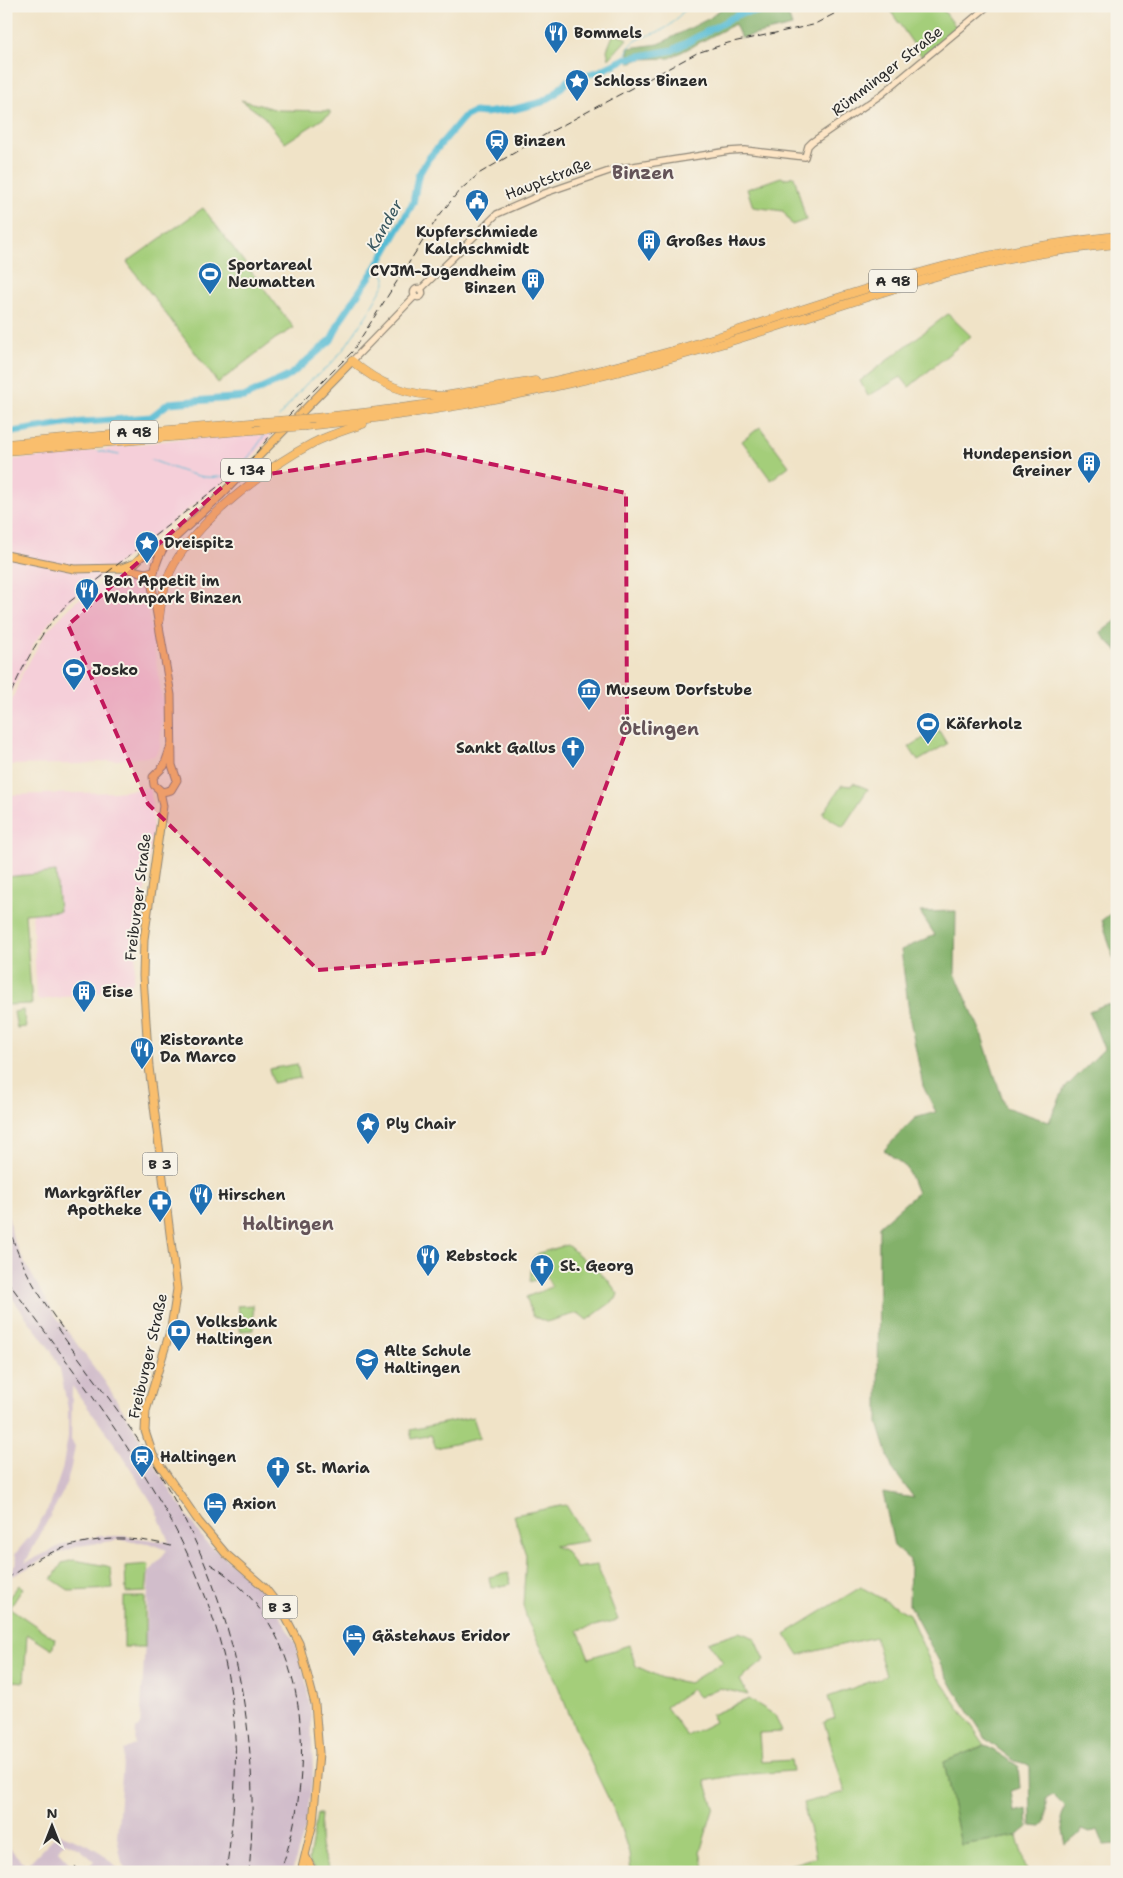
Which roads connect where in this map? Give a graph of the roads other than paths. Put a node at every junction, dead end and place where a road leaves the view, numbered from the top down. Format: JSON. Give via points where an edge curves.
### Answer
{"nodes":[{"id":1,"x":988,"y":6,"type":"edge"},
{"id":2,"x":804,"y":157,"type":"joint"},
{"id":3,"x":1117,"y":236,"type":"edge"},
{"id":4,"x":1117,"y":244,"type":"edge"},
{"id":5,"x":352,"y":361,"type":"junction"},
{"id":6,"x":567,"y":378,"type":"junction"},
{"id":7,"x":377,"y":419,"type":"junction"},
{"id":8,"x":6,"y":444,"type":"edge"},
{"id":9,"x":6,"y":451,"type":"edge"},
{"id":10,"x":163,"y":549,"type":"junction"},
{"id":11,"x":6,"y":555,"type":"edge"},
{"id":12,"x":150,"y":555,"type":"junction"},
{"id":13,"x":138,"y":560,"type":"junction"},
{"id":14,"x":156,"y":562,"type":"junction"},
{"id":15,"x":123,"y":568,"type":"junction"},
{"id":16,"x":153,"y":571,"type":"junction"},
{"id":17,"x":142,"y":572,"type":"junction"},
{"id":18,"x":152,"y":586,"type":"junction"},
{"id":19,"x":158,"y":620,"type":"junction"},
{"id":20,"x":171,"y":746,"type":"junction"},
{"id":21,"x":160,"y":768,"type":"junction"},
{"id":22,"x":173,"y":770,"type":"junction"},
{"id":23,"x":160,"y":791,"type":"junction"},
{"id":24,"x":170,"y":791,"type":"junction"},
{"id":25,"x":163,"y":806,"type":"junction"},
{"id":26,"x":306,"y":1856,"type":"junction"},
{"id":27,"x":302,"y":1871,"type":"edge"},
{"id":28,"x":312,"y":1872,"type":"edge"}],
"edges":[{"from":1,"to":2,"type":"main road","name":"Rümminger Straße","number":"L 134","via":[[882,94],[812,142]]},
{"from":2,"to":5,"type":"main road","name":"Hauptstraße","number":"L 134","via":[[745,150],[622,168],[568,185],[497,214],[421,289],[422,296],[415,296]]},
{"from":3,"to":6,"type":"highway","number":"A 98","via":[[1022,249],[946,265],[684,347]]},
{"from":4,"to":7,"type":"highway","number":"A 98","via":[[1023,256],[948,273],[705,349],[567,386],[484,403]]},
{"from":5,"to":6,"type":"highway","via":[[381,383],[430,396]]},
{"from":5,"to":10,"type":"main road","number":"L 134","via":[[227,490]]},
{"from":6,"to":8,"type":"highway","number":"A 98","bridge":true,"via":[[441,403],[314,418]]},
{"from":7,"to":9,"type":"highway","number":"A 98","bridge":true},
{"from":7,"to":19,"type":"highway","via":[[313,443],[234,497],[197,533],[176,561],[163,591]]},
{"from":10,"to":12,"type":"main road","number":"L 134"},
{"from":10,"to":14,"type":"main road","number":"L 134"},
{"from":11,"to":15,"type":"main road","via":[[74,569]]},
{"from":12,"to":13,"type":"main road"},
{"from":12,"to":14,"type":"main road"},
{"from":13,"to":15,"type":"main road"},
{"from":13,"to":17,"type":"main road"},
{"from":14,"to":16,"type":"main road"},
{"from":15,"to":17,"type":"main road"},
{"from":16,"to":17,"type":"main road"},
{"from":16,"to":18,"type":"main road"},
{"from":17,"to":18,"type":"main road"},
{"from":18,"to":19,"type":"main road"},
{"from":19,"to":20,"type":"main road","via":[[171,695]]},
{"from":20,"to":21,"type":"main road","via":[[164,766]]},
{"from":20,"to":22,"type":"main road"},
{"from":21,"to":22,"type":"main road"},
{"from":21,"to":23,"type":"main road","via":[[153,779]]},
{"from":22,"to":24,"type":"main road","via":[[177,783]]},
{"from":23,"to":24,"type":"main road"},
{"from":23,"to":25,"type":"main road","name":"Freiburger Straße","number":"B 3"},
{"from":24,"to":25,"type":"main road","name":"Freiburger Straße","number":"B 3"},
{"from":25,"to":26,"type":"main road","name":"Freiburger Straße","number":"B 3","via":[[144,939],[143,976],[149,1067],[178,1289],[171,1328],[145,1414],[146,1436],[153,1455],[203,1528],[226,1554],[265,1588],[295,1633],[315,1704],[318,1769]]},
{"from":26,"to":27,"type":"main road","number":"B 3"},
{"from":26,"to":28,"type":"main road"},
{"from":27,"to":28,"type":"main road"}]}
